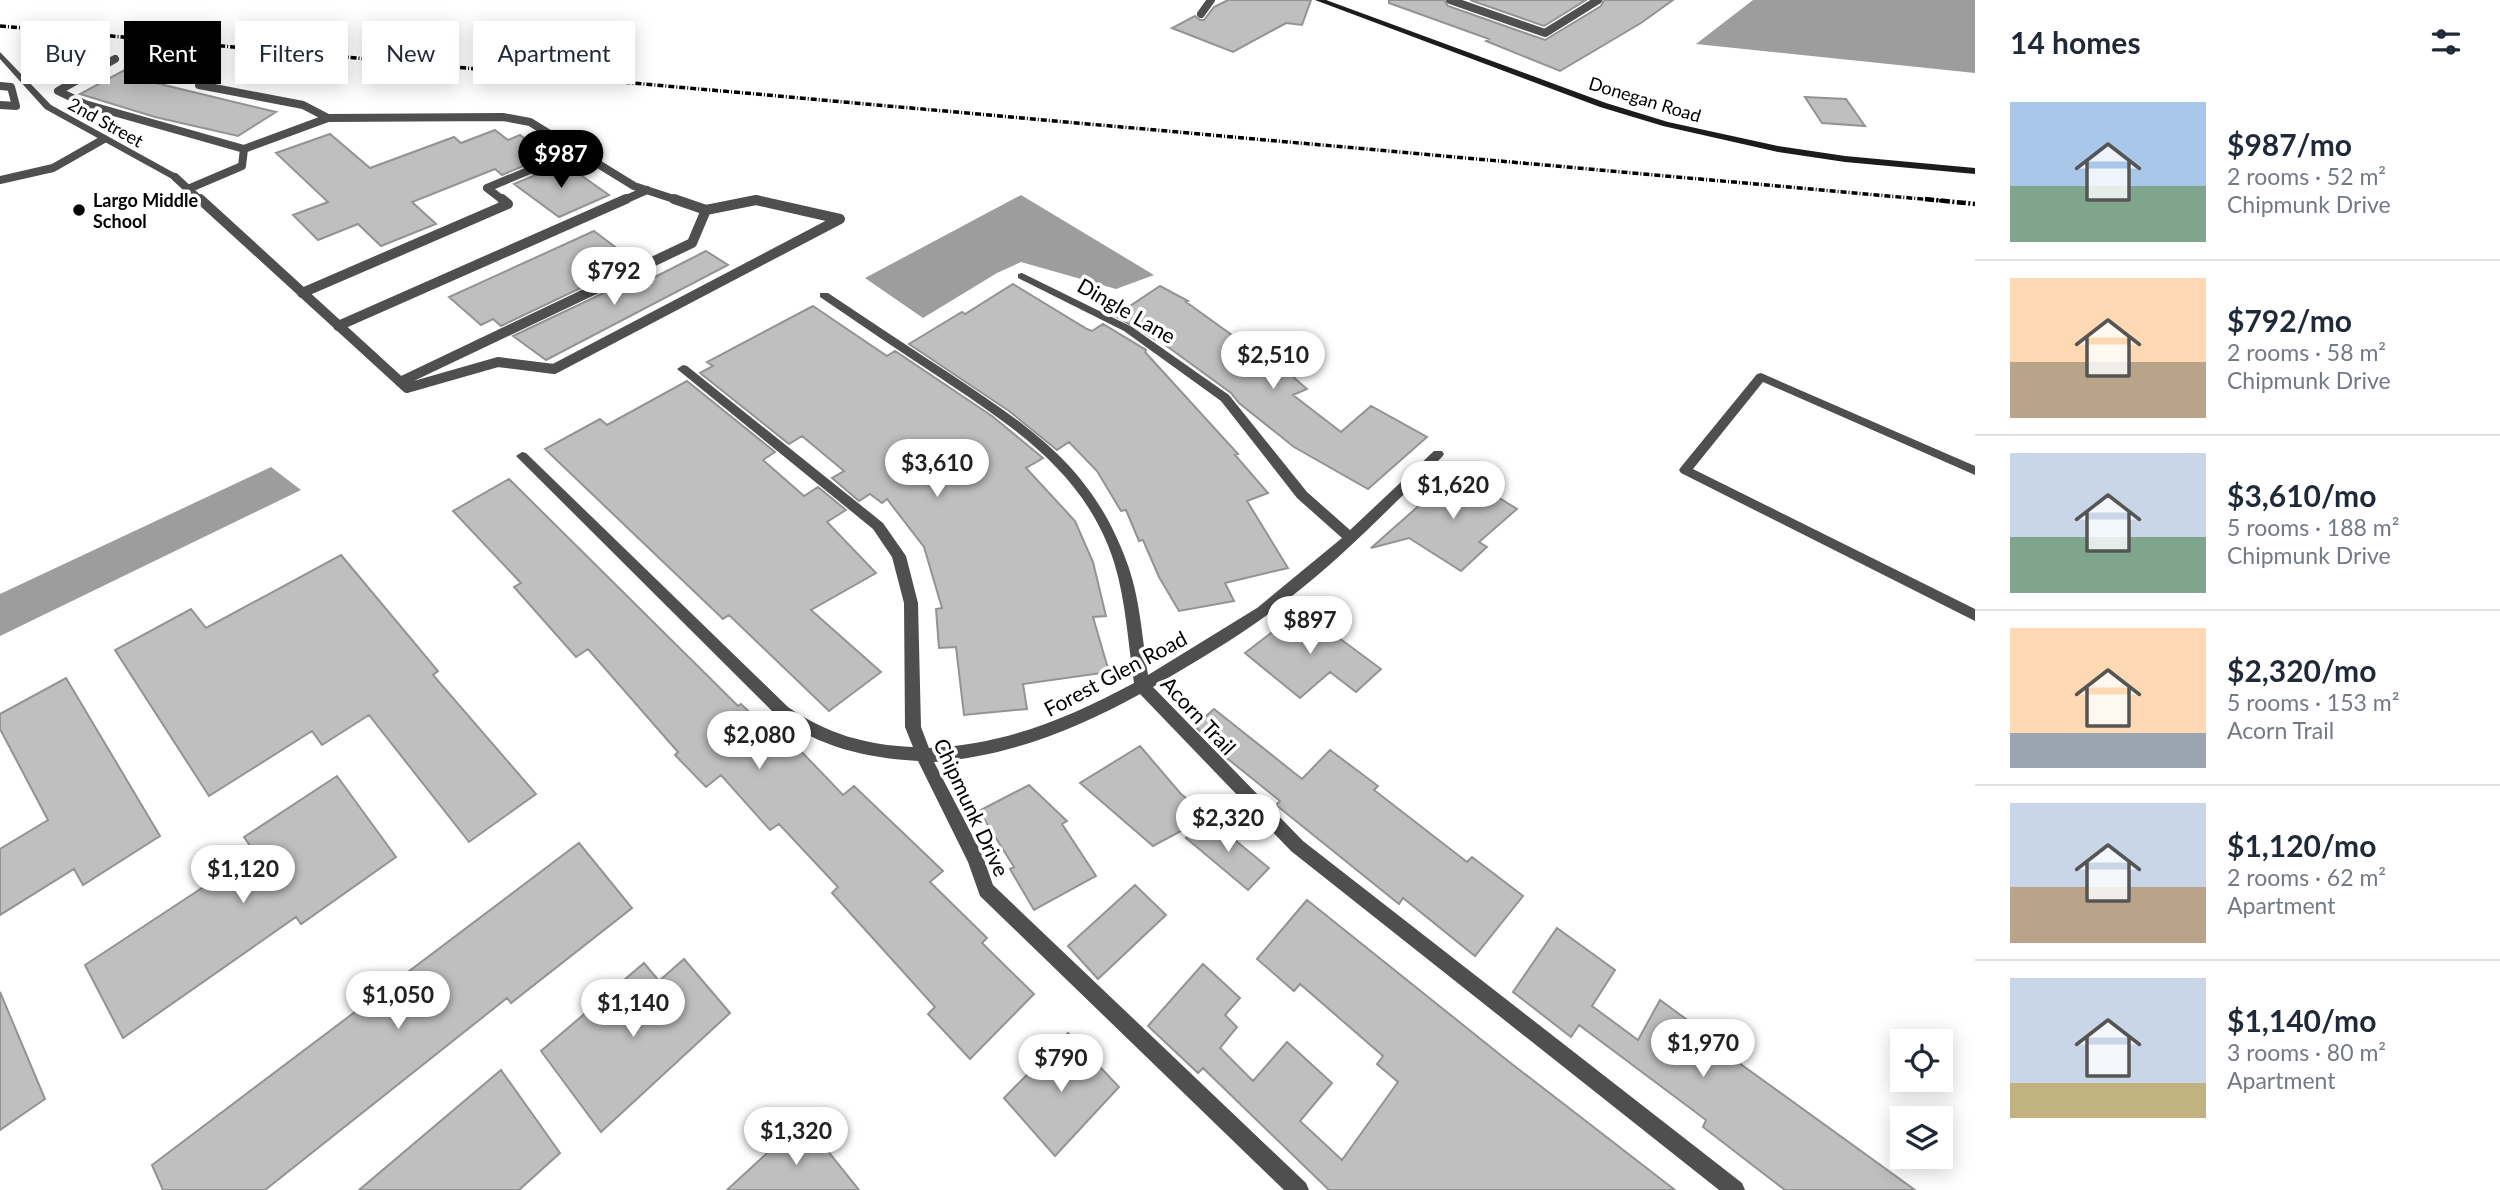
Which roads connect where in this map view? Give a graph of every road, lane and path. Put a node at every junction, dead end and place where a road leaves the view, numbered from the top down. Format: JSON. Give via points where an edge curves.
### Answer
{"nodes":[{"id":1,"x":1210,"y":0,"type":"edge"},
{"id":2,"x":1319,"y":0,"type":"edge"},
{"id":3,"x":1450,"y":0,"type":"edge"},
{"id":4,"x":1598,"y":0,"type":"edge"},
{"id":5,"x":1201,"y":14,"type":"dead end"},
{"id":6,"x":115,"y":59,"type":"dead end"},
{"id":7,"x":2,"y":60,"type":"edge"},
{"id":8,"x":199,"y":85,"type":"dead end"},
{"id":9,"x":0,"y":86,"type":"edge"},
{"id":10,"x":0,"y":105,"type":"edge"},
{"id":11,"x":328,"y":118,"type":"junction"},
{"id":12,"x":104,"y":139,"type":"junction"},
{"id":13,"x":244,"y":149,"type":"junction"},
{"id":14,"x":576,"y":151,"type":"junction"},
{"id":15,"x":1975,"y":171,"type":"edge"},
{"id":16,"x":175,"y":177,"type":"joint"},
{"id":17,"x":0,"y":180,"type":"edge"},
{"id":18,"x":188,"y":189,"type":"junction"},
{"id":19,"x":647,"y":190,"type":"junction"},
{"id":20,"x":706,"y":210,"type":"junction"},
{"id":21,"x":1022,"y":276,"type":"dead end"},
{"id":22,"x":302,"y":293,"type":"junction"},
{"id":23,"x":824,"y":295,"type":"dead end"},
{"id":24,"x":338,"y":326,"type":"junction"},
{"id":25,"x":684,"y":369,"type":"dead end"},
{"id":26,"x":400,"y":382,"type":"junction"},
{"id":27,"x":1438,"y":454,"type":"dead end"},
{"id":28,"x":522,"y":456,"type":"dead end"},
{"id":29,"x":1975,"y":471,"type":"edge"},
{"id":30,"x":1350,"y":537,"type":"junction"},
{"id":31,"x":1975,"y":615,"type":"edge"},
{"id":32,"x":1142,"y":686,"type":"junction"},
{"id":33,"x":924,"y":757,"type":"junction"},
{"id":34,"x":1299,"y":1190,"type":"edge"},
{"id":35,"x":1735,"y":1190,"type":"edge"}],
"edges":[{"from":1,"to":5,"type":"lane"},
{"from":2,"to":15,"type":"street","name":"Donegan Road","via":[[1666,124],[1779,149]]},
{"from":3,"to":4,"type":"lane","via":[[1545,33]]},
{"from":6,"to":13,"type":"lane","via":[[58,91],[85,104]]},
{"from":7,"to":12,"type":"street","name":"2nd Street","via":[[48,107]]},
{"from":8,"to":11,"type":"lane","via":[[303,104]]},
{"from":9,"to":10,"type":"lane","via":[[11,87],[16,106]]},
{"from":11,"to":13,"type":"lane"},
{"from":11,"to":14,"type":"lane","via":[[503,117],[530,122]]},
{"from":12,"to":16,"type":"street","name":"2nd Street"},
{"from":12,"to":17,"type":"lane","via":[[53,167]]},
{"from":13,"to":18,"type":"lane","via":[[242,166]]},
{"from":14,"to":19,"type":"lane"},
{"from":14,"to":22,"type":"lane","via":[[487,188],[508,204]]},
{"from":16,"to":18,"type":"lane"},
{"from":18,"to":22,"type":"lane"},
{"from":19,"to":20,"type":"lane"},
{"from":19,"to":24,"type":"lane"},
{"from":20,"to":26,"type":"lane","via":[[692,243]]},
{"from":20,"to":26,"type":"lane","via":[[756,200],[841,219],[554,369],[498,362],[407,388]]},
{"from":21,"to":30,"type":"street","name":"Dingle Lane","via":[[1128,329],[1225,398],[1288,480]]},
{"from":22,"to":24,"type":"lane"},
{"from":23,"to":32,"type":"street","name":"Acorn Trail","via":[[1020,426],[1082,488],[1120,561]]},
{"from":24,"to":26,"type":"lane"},
{"from":25,"to":33,"type":"street","name":"Chipmunk Drive","via":[[890,540],[911,603],[913,727]]},
{"from":27,"to":30,"type":"street","name":"Forest Glen Road"},
{"from":28,"to":33,"type":"street","name":"Forest Glen Road","via":[[800,725],[843,744]]},
{"from":29,"to":31,"type":"street","via":[[1761,377],[1685,470]]},
{"from":30,"to":32,"type":"street","name":"Forest Glen Road","via":[[1286,593]]},
{"from":32,"to":33,"type":"street","name":"Forest Glen Road","via":[[1046,734],[976,752]]},
{"from":32,"to":35,"type":"street","name":"Acorn Trail","via":[[1297,846]]},
{"from":33,"to":34,"type":"street","name":"Chipmunk Drive","via":[[976,860],[986,890]]}]}
